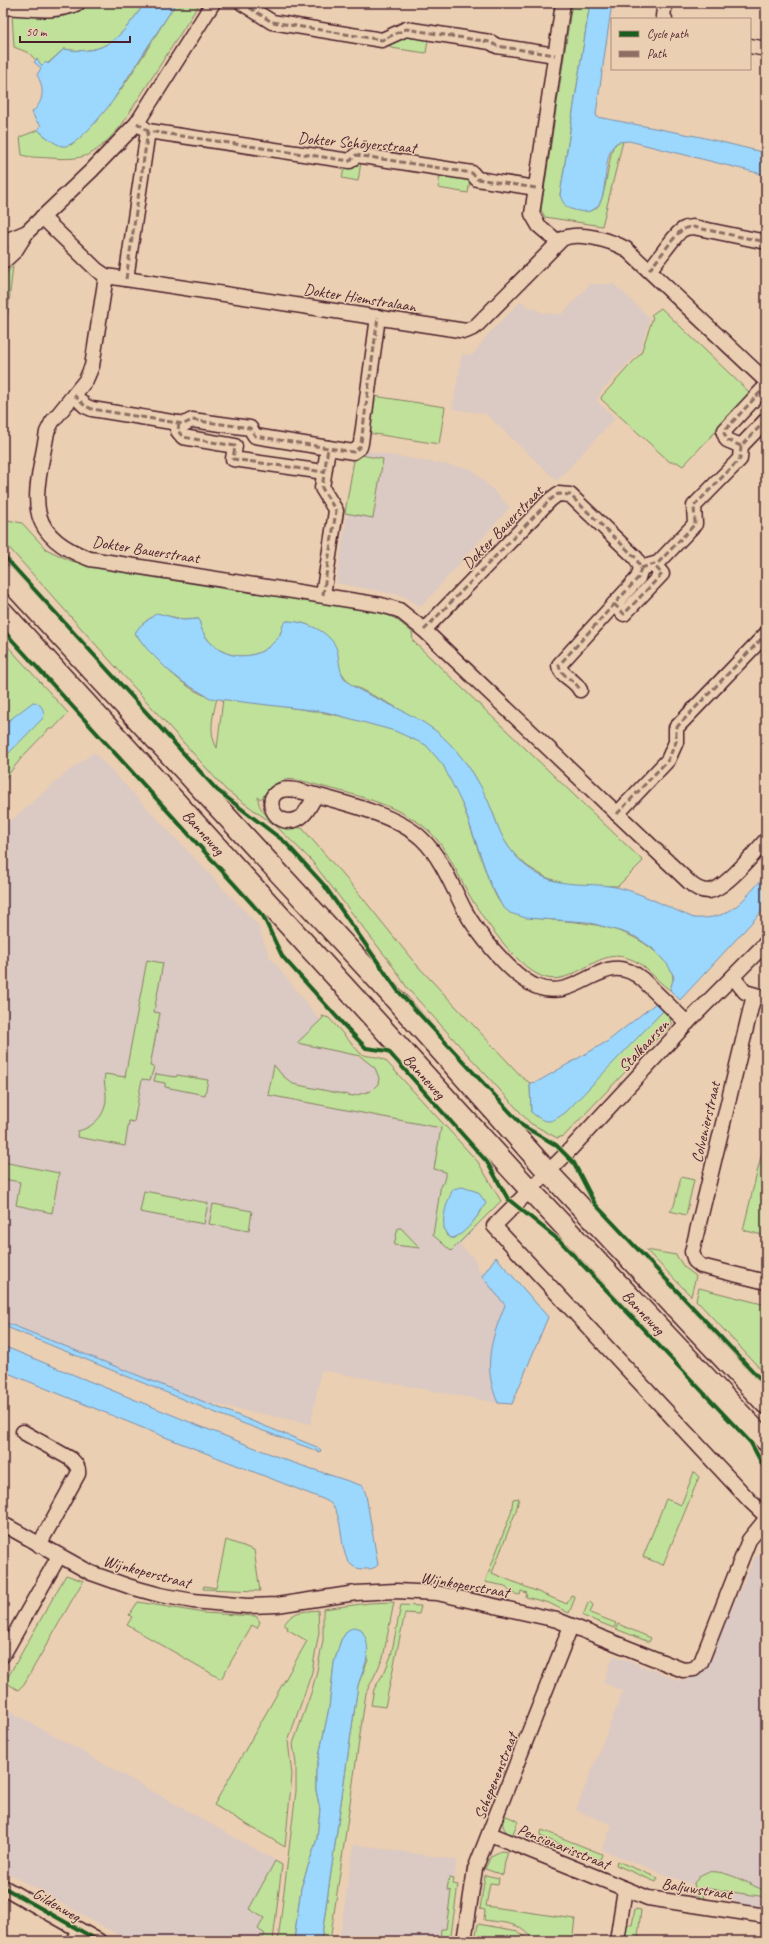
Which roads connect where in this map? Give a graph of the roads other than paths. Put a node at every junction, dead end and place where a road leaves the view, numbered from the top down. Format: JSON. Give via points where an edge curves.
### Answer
{"nodes":[{"id":1,"x":78,"y":3,"type":"edge"},
{"id":2,"x":213,"y":3,"type":"edge"},
{"id":3,"x":242,"y":3,"type":"edge"},
{"id":4,"x":563,"y":3,"type":"edge"},
{"id":5,"x":665,"y":3,"type":"edge"},
{"id":6,"x":3,"y":7,"type":"edge"},
{"id":7,"x":664,"y":18,"type":"edge"},
{"id":8,"x":751,"y":46,"type":"edge"},
{"id":9,"x":766,"y":49,"type":"edge"},
{"id":10,"x":555,"y":55,"type":"junction"},
{"id":11,"x":142,"y":127,"type":"junction"},
{"id":12,"x":536,"y":188,"type":"junction"},
{"id":13,"x":42,"y":217,"type":"junction"},
{"id":14,"x":27,"y":232,"type":"junction"},
{"id":15,"x":3,"y":242,"type":"edge"},
{"id":16,"x":558,"y":242,"type":"junction"},
{"id":17,"x":766,"y":242,"type":"edge"},
{"id":18,"x":3,"y":262,"type":"edge"},
{"id":19,"x":649,"y":270,"type":"junction"},
{"id":20,"x":106,"y":276,"type":"junction"},
{"id":21,"x":126,"y":279,"type":"junction"},
{"id":22,"x":378,"y":317,"type":"junction"},
{"id":23,"x":766,"y":381,"type":"edge"},
{"id":24,"x":766,"y":386,"type":"edge"},
{"id":25,"x":74,"y":395,"type":"junction"},
{"id":26,"x":766,"y":420,"type":"edge"},
{"id":27,"x":179,"y":423,"type":"junction"},
{"id":28,"x":741,"y":446,"type":"junction"},
{"id":29,"x":328,"y":448,"type":"junction"},
{"id":30,"x":324,"y":472,"type":"junction"},
{"id":31,"x":647,"y":567,"type":"junction"},
{"id":32,"x":3,"y":574,"type":"edge"},
{"id":33,"x":323,"y":595,"type":"junction"},
{"id":34,"x":614,"y":604,"type":"junction"},
{"id":35,"x":3,"y":612,"type":"edge"},
{"id":36,"x":424,"y":630,"type":"junction"},
{"id":37,"x":766,"y":634,"type":"edge"},
{"id":38,"x":580,"y":690,"type":"dead end"},
{"id":39,"x":316,"y":795,"type":"dead end"},
{"id":40,"x":617,"y":814,"type":"junction"},
{"id":41,"x":766,"y":840,"type":"edge"},
{"id":42,"x":766,"y":943,"type":"edge"},
{"id":43,"x":336,"y":976,"type":"junction"},
{"id":44,"x":734,"y":977,"type":"junction"},
{"id":45,"x":760,"y":996,"type":"edge"},
{"id":46,"x":687,"y":1023,"type":"junction"},
{"id":47,"x":442,"y":1053,"type":"junction"},
{"id":48,"x":548,"y":1172,"type":"junction"},
{"id":49,"x":530,"y":1190,"type":"junction"},
{"id":50,"x":766,"y":1282,"type":"edge"},
{"id":51,"x":766,"y":1404,"type":"edge"},
{"id":52,"x":23,"y":1432,"type":"dead end"},
{"id":53,"x":766,"y":1442,"type":"edge"},
{"id":54,"x":766,"y":1516,"type":"edge"},
{"id":55,"x":766,"y":1519,"type":"edge"},
{"id":56,"x":3,"y":1524,"type":"edge"},
{"id":57,"x":39,"y":1545,"type":"junction"},
{"id":58,"x":59,"y":1556,"type":"junction"},
{"id":59,"x":571,"y":1626,"type":"junction"},
{"id":60,"x":3,"y":1655,"type":"edge"},
{"id":61,"x":490,"y":1834,"type":"junction"},
{"id":62,"x":3,"y":1887,"type":"edge"},
{"id":63,"x":625,"y":1889,"type":"junction"},
{"id":64,"x":766,"y":1916,"type":"edge"},
{"id":65,"x":76,"y":1936,"type":"edge"},
{"id":66,"x":99,"y":1941,"type":"edge"},
{"id":67,"x":464,"y":1941,"type":"edge"},
{"id":68,"x":617,"y":1941,"type":"edge"}],
"edges":[{"from":1,"to":6,"type":"street","via":[[52,10]]},
{"from":2,"to":11,"type":"street"},
{"from":3,"to":10,"type":"street","via":[[272,22],[382,40],[406,29]]},
{"from":4,"to":10,"type":"street"},
{"from":5,"to":7,"type":"street"},
{"from":8,"to":9,"type":"street"},
{"from":10,"to":12,"type":"street"},
{"from":11,"to":12,"type":"street","name":"Dokter Schöyerstraat","via":[[350,161],[356,155],[472,173],[477,179]]},
{"from":11,"to":13,"type":"street"},
{"from":11,"to":21,"type":"street"},
{"from":12,"to":16,"type":"street","via":[[532,214],[534,219]]},
{"from":13,"to":14,"type":"street"},
{"from":13,"to":20,"type":"street","name":"Dokter Hiemstralaan"},
{"from":14,"to":15,"type":"street"},
{"from":14,"to":18,"type":"street"},
{"from":16,"to":19,"type":"street","name":"Dokter Hiemstralaan","via":[[573,236],[608,241],[626,249]]},
{"from":16,"to":22,"type":"street","name":"Dokter Hiemstralaan","via":[[470,330]]},
{"from":17,"to":19,"type":"street","via":[[693,227],[684,229],[676,235]]},
{"from":19,"to":23,"type":"street","name":"Dokter Hiemstralaan"},
{"from":20,"to":21,"type":"street","name":"Dokter Hiemstralaan"},
{"from":20,"to":25,"type":"street","name":"Dokter Bauerstraat","via":[[92,366],[86,380]]},
{"from":21,"to":22,"type":"street","name":"Dokter Hiemstralaan"},
{"from":22,"to":29,"type":"street","via":[[360,446],[352,452]]},
{"from":24,"to":28,"type":"street","via":[[725,430],[727,440]]},
{"from":25,"to":27,"type":"street","via":[[92,409]]},
{"from":25,"to":33,"type":"street","name":"Dokter Bauerstraat","via":[[48,426],[36,501],[40,521],[56,542],[90,559]]},
{"from":26,"to":28,"type":"street"},
{"from":27,"to":29,"type":"street","via":[[184,424],[192,420],[250,428],[255,436]]},
{"from":27,"to":30,"type":"street","via":[[178,431],[182,437],[235,446],[233,459]]},
{"from":28,"to":31,"type":"street","via":[[740,459],[694,506],[694,524]]},
{"from":29,"to":30,"type":"street"},
{"from":30,"to":33,"type":"street","via":[[322,488],[336,511]]},
{"from":31,"to":34,"type":"street"},
{"from":31,"to":34,"type":"street","name":"Dokter Bauerstraat","via":[[662,574],[624,614]]},
{"from":31,"to":36,"type":"street","name":"Dokter Bauerstraat","via":[[575,498],[566,493],[558,494]]},
{"from":32,"to":47,"type":"main road","name":"Banneweg"},
{"from":33,"to":36,"type":"street","name":"Dokter Bauerstraat","via":[[399,610]]},
{"from":34,"to":38,"type":"street","via":[[559,665]]},
{"from":35,"to":43,"type":"main road","name":"Banneweg"},
{"from":36,"to":40,"type":"street","name":"Dokter Bauerstraat"},
{"from":37,"to":40,"type":"street","via":[[676,728],[676,742],[668,760]]},
{"from":39,"to":46,"type":"street","via":[[371,812],[411,830],[422,839],[437,859],[472,921],[504,961],[526,981],[535,986],[555,990],[572,987],[608,969],[624,968],[636,973]]},
{"from":40,"to":41,"type":"street","name":"Dokter Bauerstraat","via":[[694,887],[709,891],[722,886]]},
{"from":42,"to":44,"type":"street","name":"Stalkaarsen"},
{"from":43,"to":47,"type":"main road","name":"Banneweg","via":[[350,977],[363,984],[405,1028]]},
{"from":43,"to":49,"type":"main road","name":"Banneweg"},
{"from":44,"to":45,"type":"street","via":[[745,992]]},
{"from":44,"to":46,"type":"street","name":"Stalkaarsen"},
{"from":45,"to":50,"type":"street","name":"Colvenierstraat","via":[[693,1246],[694,1258],[704,1267]]},
{"from":46,"to":48,"type":"street","name":"Stalkaarsen"},
{"from":47,"to":48,"type":"main road","name":"Banneweg"},
{"from":48,"to":49,"type":"street"},
{"from":48,"to":51,"type":"main road","name":"Banneweg"},
{"from":49,"to":53,"type":"main road","name":"Banneweg"},
{"from":49,"to":54,"type":"street","via":[[494,1226]]},
{"from":52,"to":57,"type":"street","via":[[71,1459],[79,1470]]},
{"from":55,"to":59,"type":"street","name":"Wijnkoperstraat","via":[[749,1540],[701,1662],[694,1669],[676,1668]]},
{"from":56,"to":57,"type":"street","name":"Wijnkoperstraat"},
{"from":57,"to":58,"type":"street","name":"Wijnkoperstraat"},
{"from":58,"to":59,"type":"street","name":"Wijnkoperstraat","via":[[91,1573],[131,1587],[193,1601],[225,1605],[269,1605],[356,1593],[430,1592],[546,1617]]},
{"from":58,"to":60,"type":"street"},
{"from":59,"to":61,"type":"street","name":"Schepenenstraat"},
{"from":61,"to":63,"type":"street","name":"Pensionarisstraat"},
{"from":61,"to":67,"type":"street","name":"Schepenenstraat","via":[[475,1870]]},
{"from":62,"to":65,"type":"street","name":"Gildenweg"},
{"from":63,"to":64,"type":"street","name":"Baljuwstraat","via":[[648,1898]]},
{"from":63,"to":68,"type":"street"},
{"from":65,"to":66,"type":"street","name":"Gildenweg"}]}
